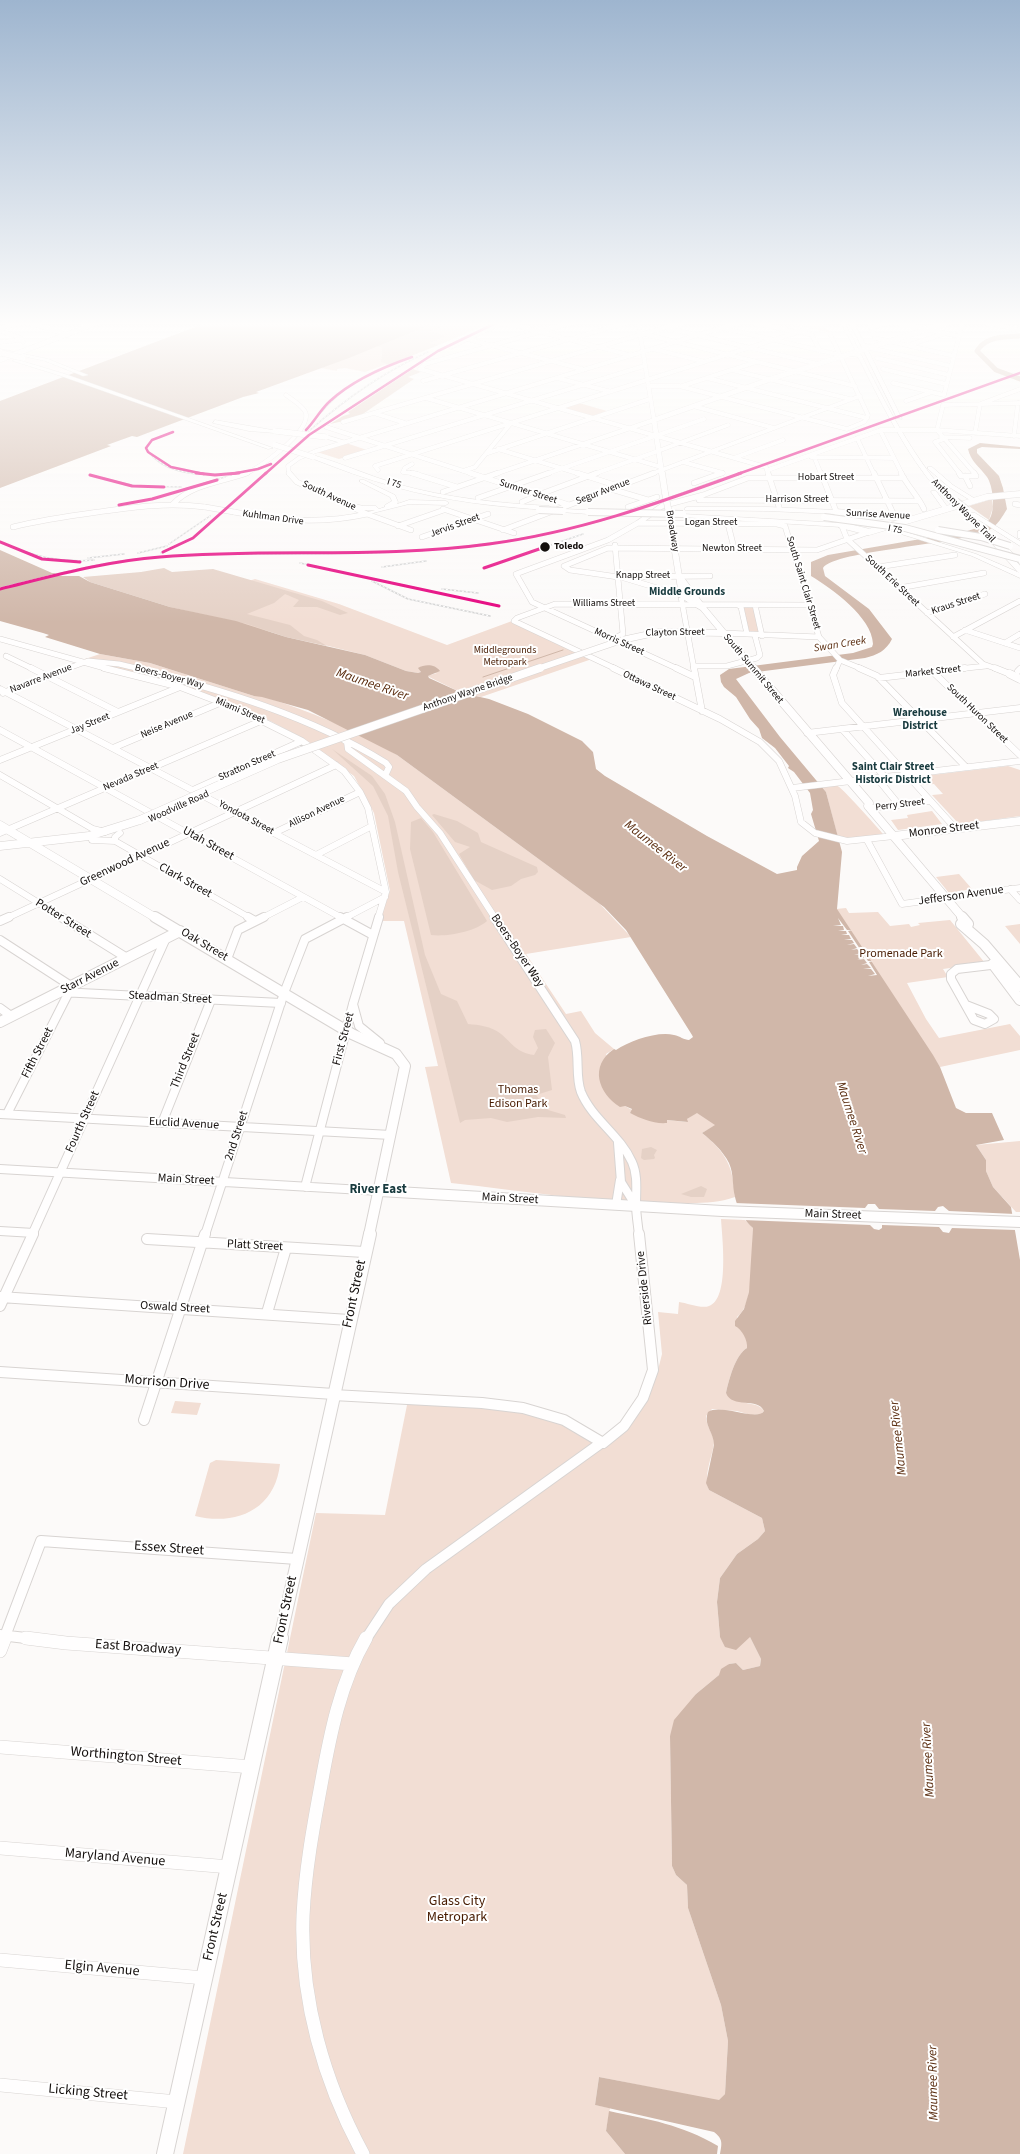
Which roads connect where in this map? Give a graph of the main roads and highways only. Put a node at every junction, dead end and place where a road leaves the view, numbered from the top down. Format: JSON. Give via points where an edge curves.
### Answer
{"nodes":[{"id":1,"x":201,"y":422,"type":"edge"},
{"id":2,"x":203,"y":422,"type":"edge"},
{"id":3,"x":654,"y":422,"type":"edge"},
{"id":4,"x":894,"y":422,"type":"edge"},
{"id":5,"x":902,"y":422,"type":"edge"},
{"id":6,"x":344,"y":442,"type":"road end"},
{"id":7,"x":310,"y":457,"type":"junction"},
{"id":8,"x":930,"y":468,"type":"junction"},
{"id":9,"x":922,"y":469,"type":"junction"},
{"id":10,"x":362,"y":481,"type":"junction"},
{"id":11,"x":1020,"y":494,"type":"edge"},
{"id":12,"x":954,"y":501,"type":"junction"},
{"id":13,"x":975,"y":501,"type":"junction"},
{"id":14,"x":340,"y":502,"type":"road end"},
{"id":15,"x":383,"y":508,"type":"junction"},
{"id":16,"x":946,"y":509,"type":"junction"},
{"id":17,"x":539,"y":510,"type":"junction"},
{"id":18,"x":589,"y":510,"type":"junction"},
{"id":19,"x":683,"y":512,"type":"junction"},
{"id":20,"x":836,"y":512,"type":"joint"},
{"id":21,"x":920,"y":517,"type":"junction"},
{"id":22,"x":823,"y":518,"type":"junction"},
{"id":23,"x":976,"y":519,"type":"junction"},
{"id":24,"x":842,"y":525,"type":"joint"},
{"id":25,"x":890,"y":529,"type":"junction"},
{"id":26,"x":989,"y":536,"type":"junction"},
{"id":27,"x":1011,"y":543,"type":"junction"},
{"id":28,"x":1020,"y":544,"type":"edge"},
{"id":29,"x":1020,"y":551,"type":"edge"},
{"id":30,"x":1020,"y":561,"type":"edge"},
{"id":31,"x":1020,"y":570,"type":"edge"},
{"id":32,"x":679,"y":576,"type":"junction"},
{"id":33,"x":1020,"y":576,"type":"edge"},
{"id":34,"x":693,"y":596,"type":"junction"},
{"id":35,"x":725,"y":635,"type":"junction"},
{"id":36,"x":624,"y":641,"type":"joint"},
{"id":37,"x":1019,"y":671,"type":"edge"},
{"id":38,"x":1020,"y":679,"type":"edge"},
{"id":39,"x":316,"y":747,"type":"joint"},
{"id":40,"x":143,"y":821,"type":"junction"},
{"id":41,"x":1019,"y":822,"type":"edge"},
{"id":42,"x":0,"y":824,"type":"edge"},
{"id":43,"x":894,"y":836,"type":"junction"},
{"id":44,"x":91,"y":838,"type":"junction"},
{"id":45,"x":68,"y":842,"type":"junction"},
{"id":46,"x":33,"y":843,"type":"junction"},
{"id":47,"x":1,"y":845,"type":"edge"},
{"id":48,"x":53,"y":856,"type":"junction"},
{"id":49,"x":180,"y":931,"type":"junction"},
{"id":50,"x":1014,"y":982,"type":"edge"},
{"id":51,"x":1020,"y":1000,"type":"edge"},
{"id":52,"x":0,"y":1022,"type":"edge"},
{"id":53,"x":405,"y":1066,"type":"joint"},
{"id":54,"x":380,"y":1191,"type":"junction"},
{"id":55,"x":1020,"y":1222,"type":"edge"},
{"id":56,"x":165,"y":2154,"type":"edge"}],
"edges":[{"from":1,"to":7,"type":"highway","number":"I 75"},
{"from":2,"to":6,"type":"highway","bridge":true,"via":[[326,437]]},
{"from":3,"to":32,"type":"main road","name":"Broadway","bridge":true},
{"from":4,"to":9,"type":"highway","name":"Anthony Wayne Trail"},
{"from":5,"to":8,"type":"highway","name":"Anthony Wayne Trail"},
{"from":7,"to":10,"type":"highway","number":"I 75"},
{"from":7,"to":18,"type":"highway","name":"I 75","number":"I 75","bridge":true,"via":[[398,486],[458,499],[549,508],[570,506]]},
{"from":8,"to":12,"type":"highway","name":"Anthony Wayne Trail"},
{"from":8,"to":13,"type":"highway","via":[[951,486]]},
{"from":9,"to":12,"type":"highway","name":"Anthony Wayne Trail"},
{"from":9,"to":16,"type":"highway"},
{"from":10,"to":15,"type":"highway","via":[[396,499],[394,503]]},
{"from":10,"to":17,"type":"highway","number":"I 75","via":[[396,491],[444,500]]},
{"from":11,"to":13,"type":"main road","via":[[987,497]]},
{"from":12,"to":23,"type":"highway","name":"Anthony Wayne Trail"},
{"from":13,"to":16,"type":"main road"},
{"from":14,"to":15,"type":"highway","via":[[363,508]]},
{"from":15,"to":17,"type":"highway","via":[[367,514],[400,504],[422,501],[495,510]]},
{"from":16,"to":21,"type":"main road"},
{"from":17,"to":18,"type":"highway","number":"I 75","bridge":true},
{"from":18,"to":19,"type":"highway","number":"I 75"},
{"from":18,"to":19,"type":"highway","number":"I 75","bridge":true,"via":[[642,514]]},
{"from":19,"to":20,"type":"highway","via":[[768,509]]},
{"from":19,"to":22,"type":"highway","name":"I 75","number":"I 75"},
{"from":19,"to":22,"type":"highway","number":"I 75","via":[[768,513]]},
{"from":19,"to":24,"type":"highway"},
{"from":20,"to":21,"type":"main road","name":"Sunrise Avenue","via":[[895,518]]},
{"from":21,"to":24,"type":"main road","via":[[869,532]]},
{"from":22,"to":25,"type":"highway","name":"I 75","bridge":true},
{"from":22,"to":27,"type":"highway","bridge":true,"via":[[856,518]]},
{"from":22,"to":30,"type":"highway","name":"I 75","bridge":true,"via":[[906,528]]},
{"from":23,"to":26,"type":"highway","name":"Anthony Wayne Trail"},
{"from":23,"to":27,"type":"highway","name":"Anthony Wayne Trail","via":[[1000,531]]},
{"from":25,"to":30,"type":"highway","name":"I 75","bridge":true},
{"from":25,"to":33,"type":"highway","via":[[975,556]]},
{"from":26,"to":30,"type":"highway"},
{"from":26,"to":31,"type":"main road","name":"Anthony Wayne Trail"},
{"from":27,"to":28,"type":"highway"},
{"from":27,"to":29,"type":"highway"},
{"from":32,"to":34,"type":"main road","name":"Broadway"},
{"from":32,"to":34,"type":"main road","name":"Broadway","via":[[680,593]]},
{"from":34,"to":35,"type":"main road","name":"South Summit Street"},
{"from":35,"to":36,"type":"main road","name":"Clayton Street","via":[[688,634]]},
{"from":35,"to":43,"type":"main road","name":"South Summit Street","via":[[863,805],[869,807]]},
{"from":36,"to":39,"type":"main road","name":"Anthony Wayne Bridge","bridge":true},
{"from":37,"to":38,"type":"main road","via":[[1010,674]]},
{"from":39,"to":40,"type":"main road","name":"Woodville Road","bridge":true},
{"from":40,"to":44,"type":"main road","name":"Woodville Road"},
{"from":40,"to":44,"type":"main road","name":"Woodville Road","via":[[120,833]]},
{"from":41,"to":43,"type":"main road","name":"Monroe Street"},
{"from":42,"to":46,"type":"main road","name":"Oak Street"},
{"from":43,"to":50,"type":"main road","name":"South Summit Street","via":[[944,898],[961,925],[967,927],[979,942],[977,945]]},
{"from":44,"to":45,"type":"main road","name":"Woodville Road"},
{"from":44,"to":46,"type":"main road","name":"Woodville Road"},
{"from":45,"to":46,"type":"main road","name":"Woodville Road"},
{"from":45,"to":48,"type":"main road","via":[[56,847]]},
{"from":46,"to":47,"type":"main road","name":"Woodville Road"},
{"from":46,"to":48,"type":"main road","name":"Oak Street"},
{"from":48,"to":49,"type":"main road","name":"Oak Street"},
{"from":49,"to":52,"type":"main road","name":"Starr Avenue"},
{"from":49,"to":53,"type":"main road","name":"Oak Street","via":[[346,1030],[396,1054]]},
{"from":50,"to":51,"type":"main road"},
{"from":53,"to":54,"type":"main road","name":"Front Street"},
{"from":54,"to":55,"type":"main road","name":"Main Street","via":[[722,1211]]},
{"from":54,"to":56,"type":"main road","name":"Front Street","via":[[364,1252]]}]}
